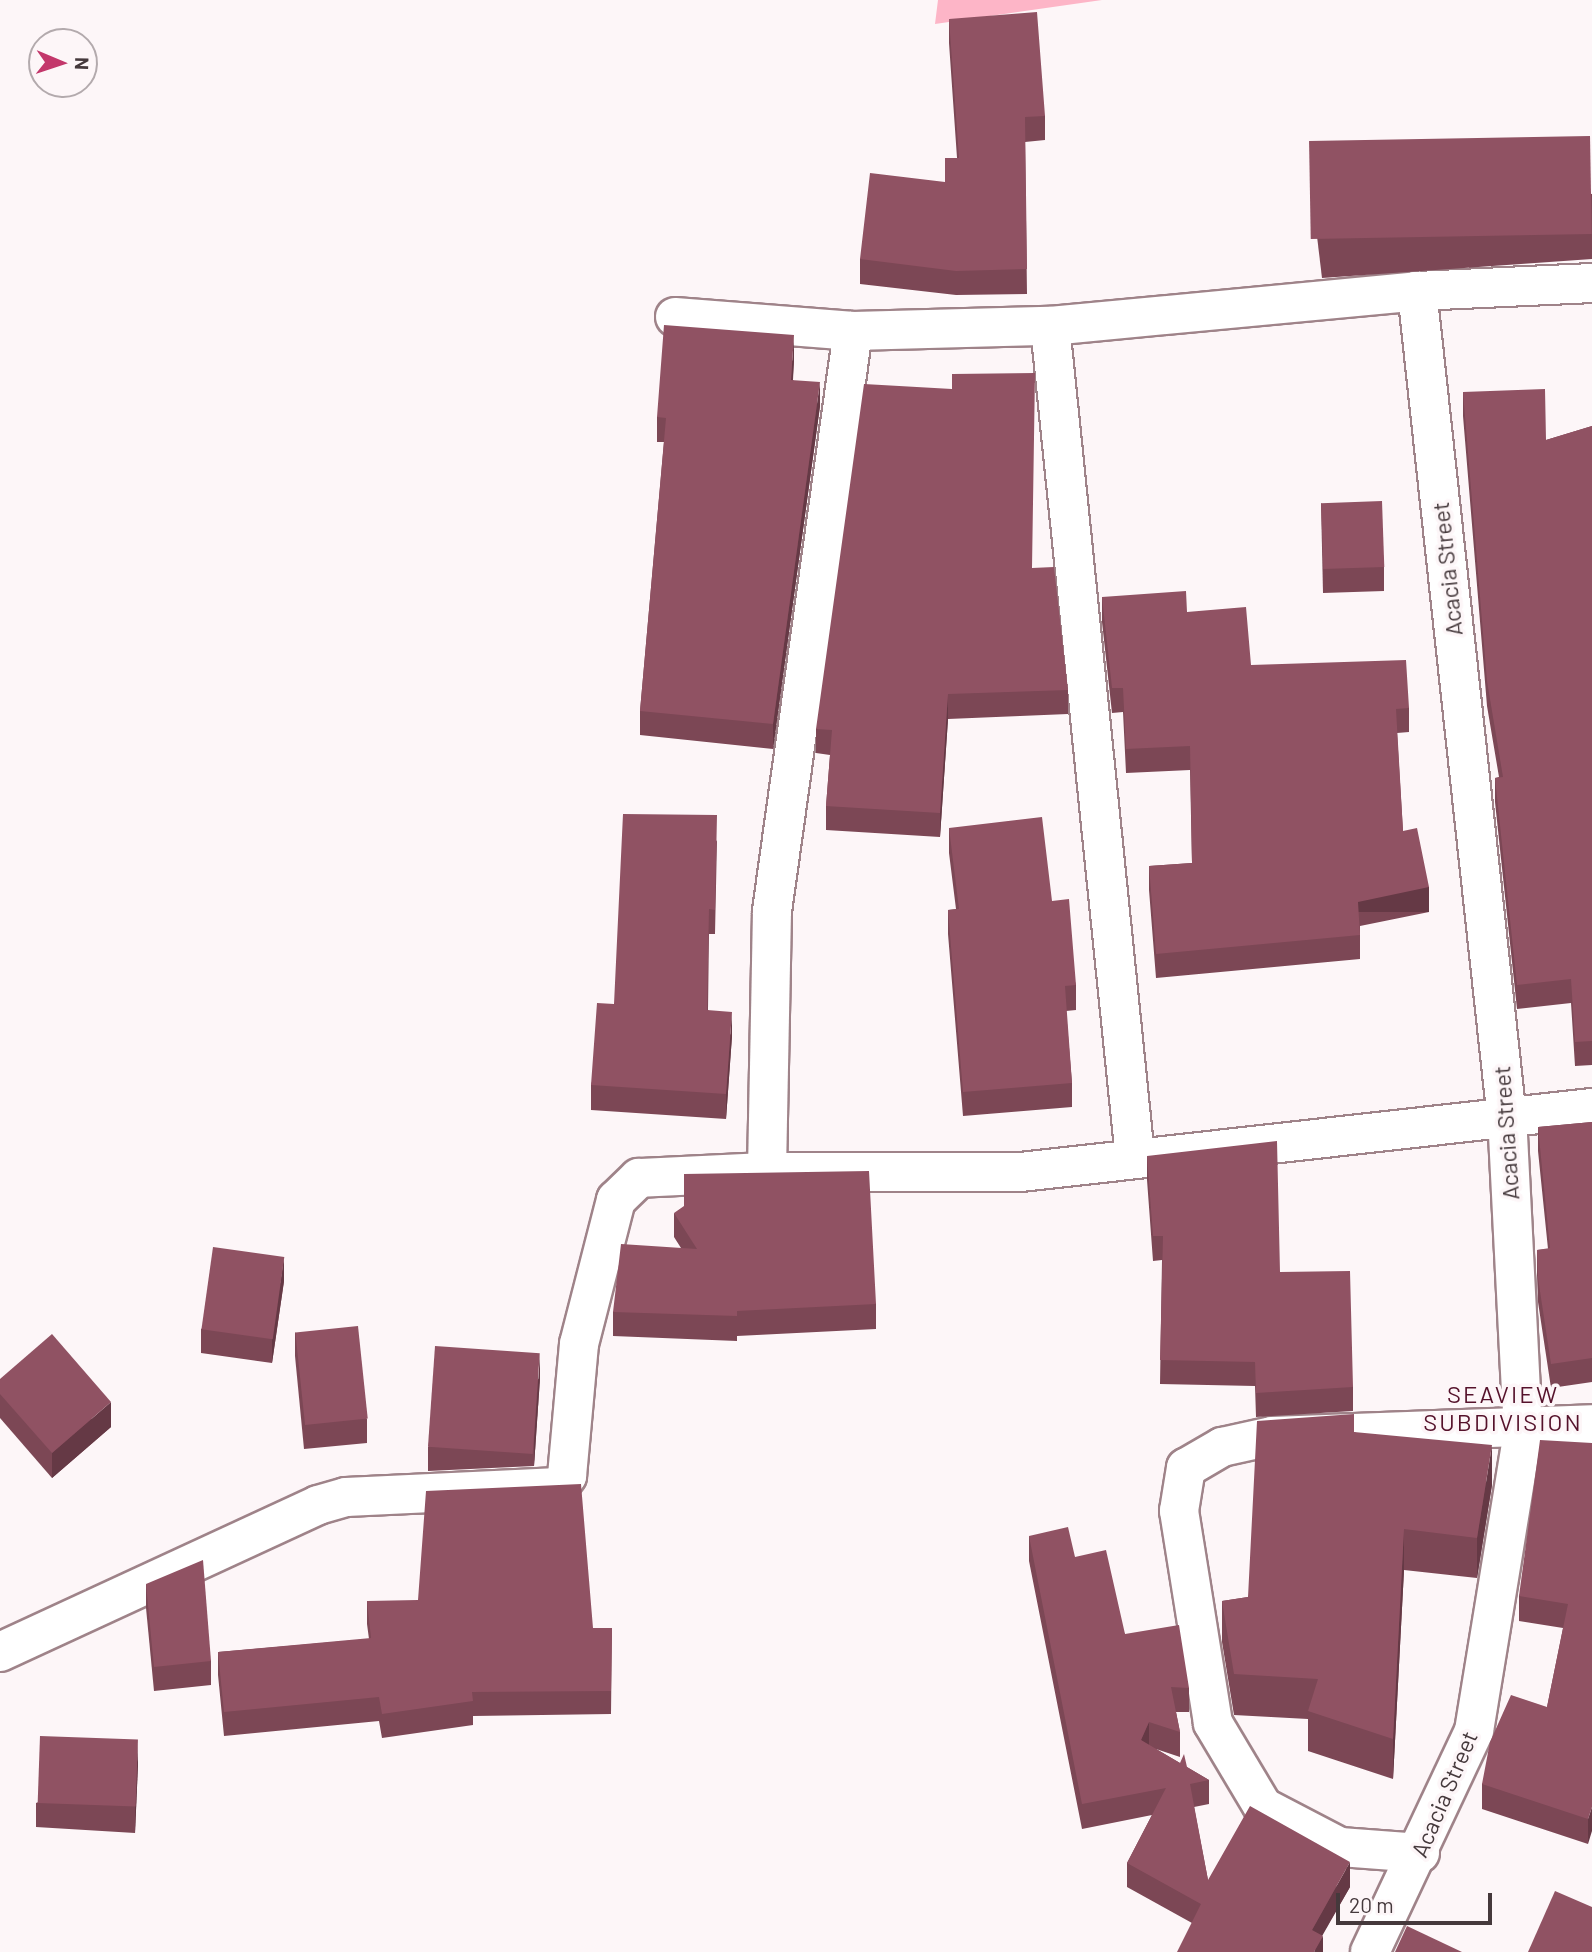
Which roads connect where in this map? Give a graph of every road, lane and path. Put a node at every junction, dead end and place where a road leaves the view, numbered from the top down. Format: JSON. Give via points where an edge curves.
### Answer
{"nodes":[{"id":1,"x":1592,"y":283,"type":"edge"},
{"id":2,"x":1417,"y":291,"type":"junction"},
{"id":3,"x":675,"y":317,"type":"dead end"},
{"id":4,"x":1050,"y":326,"type":"junction"},
{"id":5,"x":853,"y":331,"type":"junction"},
{"id":6,"x":1592,"y":1108,"type":"edge"},
{"id":7,"x":1507,"y":1119,"type":"junction"},
{"id":8,"x":1135,"y":1157,"type":"junction"},
{"id":9,"x":767,"y":1172,"type":"junction"},
{"id":10,"x":1592,"y":1424,"type":"edge"},
{"id":11,"x":1523,"y":1431,"type":"junction"},
{"id":12,"x":0,"y":1652,"type":"edge"},
{"id":13,"x":1420,"y":1853,"type":"junction"},
{"id":14,"x":1370,"y":1952,"type":"edge"}],
"edges":[{"from":1,"to":2,"type":"street"},
{"from":2,"to":4,"type":"street"},
{"from":2,"to":7,"type":"street","name":"Acacia Street"},
{"from":3,"to":5,"type":"street"},
{"from":4,"to":5,"type":"street"},
{"from":4,"to":8,"type":"street"},
{"from":5,"to":9,"type":"street","via":[[772,911]]},
{"from":6,"to":7,"type":"street"},
{"from":7,"to":8,"type":"street"},
{"from":7,"to":11,"type":"street","name":"Acacia Street"},
{"from":8,"to":9,"type":"street","via":[[1021,1172]]},
{"from":9,"to":12,"type":"street","via":[[639,1178],[617,1200],[579,1343],[567,1476],[559,1487],[346,1497],[318,1505]]},
{"from":10,"to":11,"type":"street"},
{"from":11,"to":13,"type":"street","name":"Acacia Street","via":[[1474,1731]]},
{"from":11,"to":13,"type":"street","via":[[1272,1436],[1222,1447],[1186,1468],[1179,1511],[1213,1723],[1263,1807],[1340,1847]]},
{"from":13,"to":14,"type":"street","name":"Acacia Street"}]}
